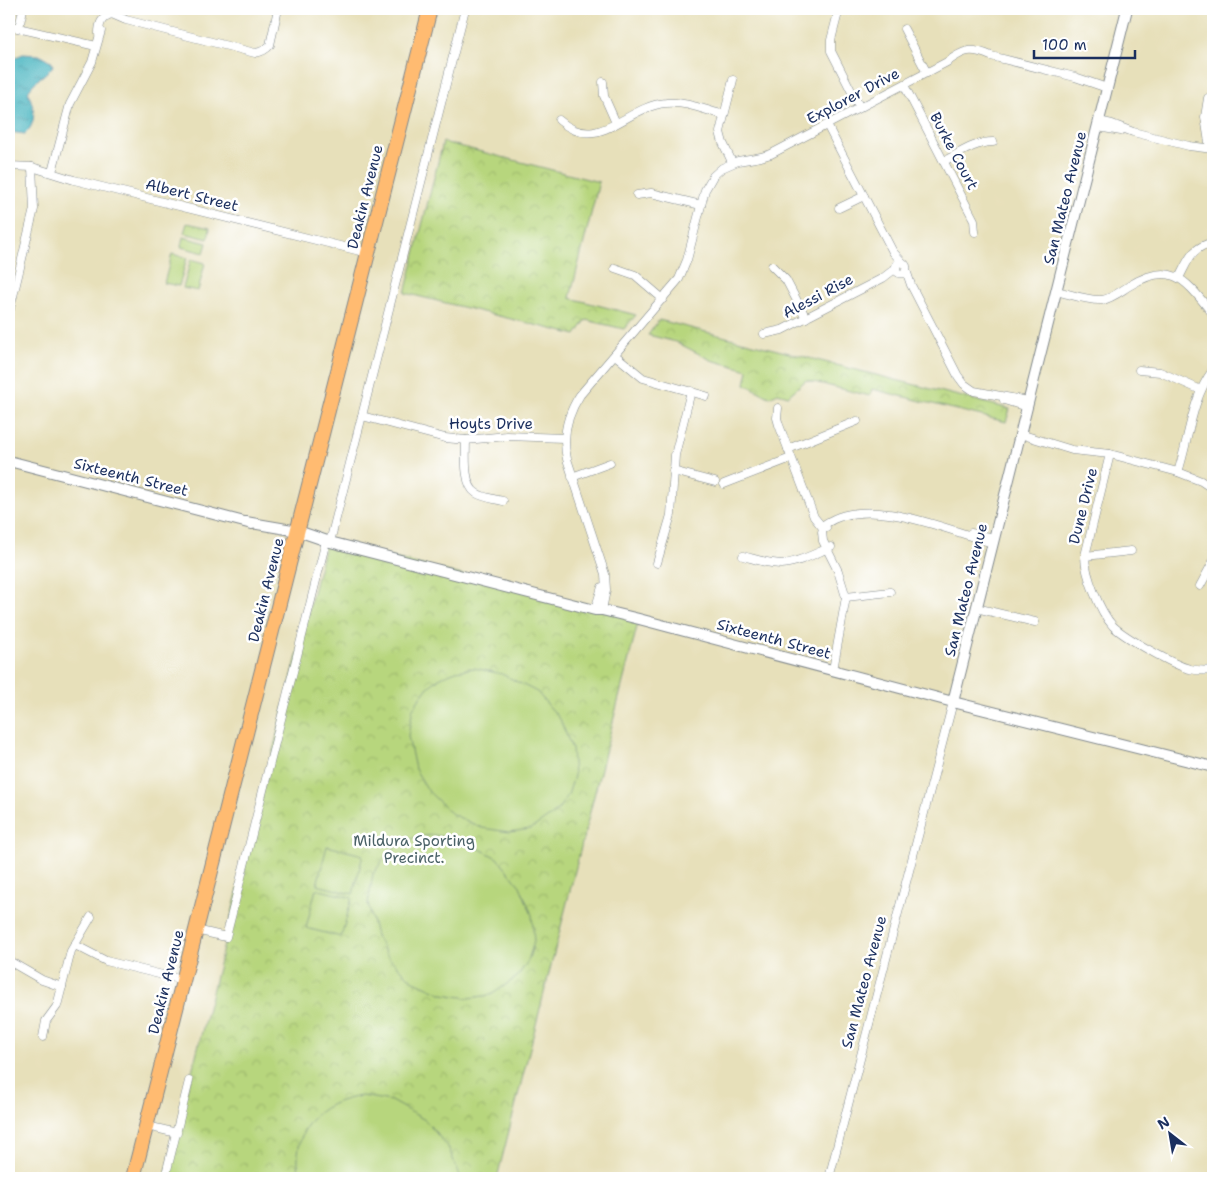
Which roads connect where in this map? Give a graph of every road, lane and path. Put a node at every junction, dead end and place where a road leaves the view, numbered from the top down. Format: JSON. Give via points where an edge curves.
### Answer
{"nodes":[{"id":1,"x":23,"y":9,"type":"edge"},
{"id":2,"x":278,"y":9,"type":"edge"},
{"id":3,"x":430,"y":9,"type":"edge"},
{"id":4,"x":465,"y":9,"type":"edge"},
{"id":5,"x":839,"y":9,"type":"edge"},
{"id":6,"x":1128,"y":9,"type":"edge"},
{"id":7,"x":108,"y":14,"type":"edge"},
{"id":8,"x":9,"y":26,"type":"edge"},
{"id":9,"x":19,"y":28,"type":"junction"},
{"id":10,"x":904,"y":29,"type":"dead end"},
{"id":11,"x":96,"y":46,"type":"junction"},
{"id":12,"x":927,"y":72,"type":"junction"},
{"id":13,"x":733,"y":80,"type":"dead end"},
{"id":14,"x":604,"y":82,"type":"dead end"},
{"id":15,"x":904,"y":85,"type":"junction"},
{"id":16,"x":1108,"y":85,"type":"junction"},
{"id":17,"x":1208,"y":98,"type":"dead end"},
{"id":18,"x":860,"y":108,"type":"junction"},
{"id":19,"x":724,"y":115,"type":"junction"},
{"id":20,"x":559,"y":120,"type":"dead end"},
{"id":21,"x":616,"y":123,"type":"junction"},
{"id":22,"x":1099,"y":124,"type":"junction"},
{"id":23,"x":827,"y":125,"type":"junction"},
{"id":24,"x":993,"y":142,"type":"dead end"},
{"id":25,"x":1211,"y":149,"type":"edge"},
{"id":26,"x":944,"y":161,"type":"junction"},
{"id":27,"x":732,"y":162,"type":"junction"},
{"id":28,"x":9,"y":166,"type":"edge"},
{"id":29,"x":32,"y":167,"type":"junction"},
{"id":30,"x":52,"y":172,"type":"junction"},
{"id":31,"x":637,"y":195,"type":"dead end"},
{"id":32,"x":864,"y":196,"type":"junction"},
{"id":33,"x":701,"y":205,"type":"junction"},
{"id":34,"x":840,"y":208,"type":"dead end"},
{"id":35,"x":975,"y":232,"type":"dead end"},
{"id":36,"x":1213,"y":242,"type":"edge"},
{"id":37,"x":368,"y":253,"type":"junction"},
{"id":38,"x":772,"y":266,"type":"dead end"},
{"id":39,"x":615,"y":268,"type":"dead end"},
{"id":40,"x":900,"y":269,"type":"junction"},
{"id":41,"x":1179,"y":278,"type":"junction"},
{"id":42,"x":1056,"y":291,"type":"junction"},
{"id":43,"x":663,"y":300,"type":"junction"},
{"id":44,"x":9,"y":313,"type":"edge"},
{"id":45,"x":1213,"y":314,"type":"edge"},
{"id":46,"x":806,"y":318,"type":"junction"},
{"id":47,"x":764,"y":334,"type":"dead end"},
{"id":48,"x":614,"y":355,"type":"junction"},
{"id":49,"x":1139,"y":370,"type":"dead end"},
{"id":50,"x":1213,"y":370,"type":"edge"},
{"id":51,"x":1201,"y":390,"type":"junction"},
{"id":52,"x":691,"y":391,"type":"junction"},
{"id":53,"x":706,"y":396,"type":"dead end"},
{"id":54,"x":1028,"y":404,"type":"junction"},
{"id":55,"x":778,"y":408,"type":"dead end"},
{"id":56,"x":362,"y":416,"type":"junction"},
{"id":57,"x":857,"y":421,"type":"dead end"},
{"id":58,"x":1019,"y":437,"type":"junction"},
{"id":59,"x":564,"y":438,"type":"junction"},
{"id":60,"x":466,"y":440,"type":"junction"},
{"id":61,"x":788,"y":449,"type":"junction"},
{"id":62,"x":1110,"y":454,"type":"junction"},
{"id":63,"x":791,"y":458,"type":"junction"},
{"id":64,"x":9,"y":461,"type":"edge"},
{"id":65,"x":610,"y":463,"type":"dead end"},
{"id":66,"x":674,"y":471,"type":"junction"},
{"id":67,"x":1178,"y":472,"type":"junction"},
{"id":68,"x":572,"y":477,"type":"junction"},
{"id":69,"x":716,"y":482,"type":"dead end"},
{"id":70,"x":724,"y":484,"type":"dead end"},
{"id":71,"x":1213,"y":489,"type":"edge"},
{"id":72,"x":503,"y":502,"type":"dead end"},
{"id":73,"x":825,"y":527,"type":"junction"},
{"id":74,"x":297,"y":535,"type":"junction"},
{"id":75,"x":994,"y":540,"type":"junction"},
{"id":76,"x":328,"y":542,"type":"junction"},
{"id":77,"x":828,"y":548,"type":"junction"},
{"id":78,"x":1131,"y":551,"type":"dead end"},
{"id":79,"x":743,"y":556,"type":"dead end"},
{"id":80,"x":1085,"y":556,"type":"junction"},
{"id":81,"x":1213,"y":562,"type":"edge"},
{"id":82,"x":657,"y":563,"type":"dead end"},
{"id":83,"x":1200,"y":586,"type":"dead end"},
{"id":84,"x":890,"y":592,"type":"dead end"},
{"id":85,"x":846,"y":597,"type":"junction"},
{"id":86,"x":976,"y":608,"type":"junction"},
{"id":87,"x":598,"y":610,"type":"junction"},
{"id":88,"x":1035,"y":622,"type":"dead end"},
{"id":89,"x":830,"y":669,"type":"junction"},
{"id":90,"x":1213,"y":670,"type":"edge"},
{"id":91,"x":953,"y":702,"type":"junction"},
{"id":92,"x":1213,"y":767,"type":"edge"},
{"id":93,"x":91,"y":917,"type":"dead end"},
{"id":94,"x":196,"y":930,"type":"junction"},
{"id":95,"x":75,"y":944,"type":"junction"},
{"id":96,"x":9,"y":961,"type":"edge"},
{"id":97,"x":183,"y":980,"type":"junction"},
{"id":98,"x":62,"y":987,"type":"junction"},
{"id":99,"x":42,"y":1037,"type":"dead end"},
{"id":100,"x":189,"y":1081,"type":"dead end"},
{"id":101,"x":147,"y":1126,"type":"junction"},
{"id":102,"x":177,"y":1133,"type":"junction"},
{"id":103,"x":134,"y":1178,"type":"edge"},
{"id":104,"x":165,"y":1178,"type":"edge"},
{"id":105,"x":829,"y":1178,"type":"edge"}],
"edges":[{"from":1,"to":9,"type":"street"},
{"from":2,"to":7,"type":"street","via":[[270,45],[264,51],[256,52]]},
{"from":3,"to":37,"type":"highway","name":"Deakin Avenue"},
{"from":4,"to":56,"type":"street"},
{"from":5,"to":18,"type":"street","via":[[831,51]]},
{"from":6,"to":16,"type":"street","name":"San Mateo Avenue"},
{"from":7,"to":11,"type":"street"},
{"from":8,"to":9,"type":"street"},
{"from":9,"to":11,"type":"street"},
{"from":10,"to":12,"type":"street"},
{"from":11,"to":30,"type":"street","via":[[92,62],[70,104]]},
{"from":12,"to":15,"type":"street","name":"Explorer Drive"},
{"from":12,"to":16,"type":"street","name":"Explorer Drive","via":[[970,55],[991,56]]},
{"from":13,"to":19,"type":"street"},
{"from":14,"to":21,"type":"street","via":[[604,96]]},
{"from":15,"to":18,"type":"street","name":"Explorer Drive"},
{"from":15,"to":26,"type":"street","name":"Burke Court"},
{"from":16,"to":22,"type":"street","name":"San Mateo Avenue"},
{"from":17,"to":25,"type":"street","via":[[1205,117]]},
{"from":18,"to":23,"type":"street","name":"Explorer Drive"},
{"from":19,"to":21,"type":"street","via":[[666,103]]},
{"from":19,"to":27,"type":"street","via":[[721,137]]},
{"from":20,"to":21,"type":"street","via":[[572,130],[585,134]]},
{"from":22,"to":25,"type":"street"},
{"from":22,"to":42,"type":"street","name":"San Mateo Avenue"},
{"from":23,"to":27,"type":"street","name":"Explorer Drive","via":[[772,154]]},
{"from":23,"to":32,"type":"street"},
{"from":24,"to":26,"type":"street","via":[[980,143]]},
{"from":26,"to":35,"type":"street","name":"Burke Court","via":[[974,220]]},
{"from":27,"to":33,"type":"street","via":[[710,180]]},
{"from":28,"to":29,"type":"street","name":"Albert Street"},
{"from":29,"to":30,"type":"street","name":"Albert Street"},
{"from":29,"to":44,"type":"street","via":[[34,209]]},
{"from":30,"to":37,"type":"street","name":"Albert Street"},
{"from":31,"to":33,"type":"street","via":[[651,193]]},
{"from":32,"to":34,"type":"street"},
{"from":32,"to":40,"type":"street"},
{"from":33,"to":43,"type":"street","via":[[684,270]]},
{"from":36,"to":41,"type":"street","via":[[1193,252]]},
{"from":37,"to":74,"type":"highway","name":"Deakin Avenue"},
{"from":38,"to":46,"type":"street","via":[[786,280]]},
{"from":39,"to":43,"type":"street","via":[[635,276]]},
{"from":40,"to":46,"type":"street","name":"Alessi Rise"},
{"from":40,"to":54,"type":"street","via":[[962,381],[974,391]]},
{"from":41,"to":42,"type":"street","via":[[1166,273],[1147,276],[1100,300]]},
{"from":41,"to":45,"type":"street","via":[[1191,287]]},
{"from":42,"to":54,"type":"street","name":"San Mateo Avenue"},
{"from":43,"to":48,"type":"street"},
{"from":46,"to":47,"type":"street","name":"Alessi Rise","via":[[782,330]]},
{"from":48,"to":52,"type":"street","via":[[643,378]]},
{"from":48,"to":59,"type":"street","via":[[575,403]]},
{"from":49,"to":51,"type":"street","via":[[1160,372]]},
{"from":50,"to":51,"type":"street"},
{"from":51,"to":67,"type":"street"},
{"from":52,"to":53,"type":"street"},
{"from":52,"to":66,"type":"street","via":[[676,449]]},
{"from":54,"to":58,"type":"street","name":"San Mateo Avenue"},
{"from":55,"to":61,"type":"street","via":[[777,418]]},
{"from":56,"to":60,"type":"street","name":"Hoyts Drive","via":[[445,438]]},
{"from":56,"to":76,"type":"street"},
{"from":57,"to":61,"type":"street"},
{"from":58,"to":62,"type":"street","via":[[1078,451]]},
{"from":58,"to":75,"type":"street","name":"San Mateo Avenue"},
{"from":59,"to":60,"type":"street","name":"Hoyts Drive","via":[[507,436]]},
{"from":59,"to":68,"type":"street"},
{"from":60,"to":72,"type":"street","via":[[470,488],[480,495]]},
{"from":61,"to":63,"type":"street"},
{"from":62,"to":67,"type":"street"},
{"from":62,"to":80,"type":"street","name":"Dune Drive"},
{"from":63,"to":70,"type":"street"},
{"from":63,"to":73,"type":"street","via":[[812,512]]},
{"from":64,"to":74,"type":"street","name":"Sixteenth Street"},
{"from":65,"to":68,"type":"street"},
{"from":66,"to":69,"type":"street"},
{"from":66,"to":82,"type":"street","via":[[671,515]]},
{"from":67,"to":71,"type":"street"},
{"from":68,"to":87,"type":"street","via":[[606,578]]},
{"from":73,"to":75,"type":"street","via":[[832,519],[868,511],[883,512]]},
{"from":73,"to":77,"type":"street"},
{"from":74,"to":76,"type":"street","name":"Sixteenth Street"},
{"from":74,"to":94,"type":"highway","name":"Deakin Avenue"},
{"from":75,"to":86,"type":"street","name":"San Mateo Avenue"},
{"from":76,"to":87,"type":"street","name":"Sixteenth Street"},
{"from":76,"to":94,"type":"street","via":[[226,937]]},
{"from":77,"to":79,"type":"street","via":[[782,564]]},
{"from":77,"to":85,"type":"street"},
{"from":78,"to":80,"type":"street"},
{"from":80,"to":90,"type":"street","name":"Dune Drive","via":[[1101,607],[1114,627],[1183,667]]},
{"from":81,"to":83,"type":"street"},
{"from":84,"to":85,"type":"street"},
{"from":85,"to":89,"type":"street"},
{"from":86,"to":88,"type":"street"},
{"from":86,"to":91,"type":"street","name":"San Mateo Avenue"},
{"from":87,"to":89,"type":"street","name":"Sixteenth Street"},
{"from":89,"to":91,"type":"street","name":"Sixteenth Street"},
{"from":91,"to":92,"type":"street","name":"Sixteenth Street"},
{"from":91,"to":105,"type":"street","name":"San Mateo Avenue"},
{"from":93,"to":95,"type":"street"},
{"from":94,"to":97,"type":"highway","name":"Deakin Avenue"},
{"from":95,"to":97,"type":"street","via":[[106,961]]},
{"from":95,"to":98,"type":"street"},
{"from":96,"to":98,"type":"street","via":[[42,980]]},
{"from":97,"to":101,"type":"highway","name":"Deakin Avenue"},
{"from":98,"to":99,"type":"street"},
{"from":100,"to":102,"type":"street"},
{"from":101,"to":102,"type":"street"},
{"from":101,"to":103,"type":"highway","name":"Deakin Avenue"},
{"from":102,"to":104,"type":"street"}]}
